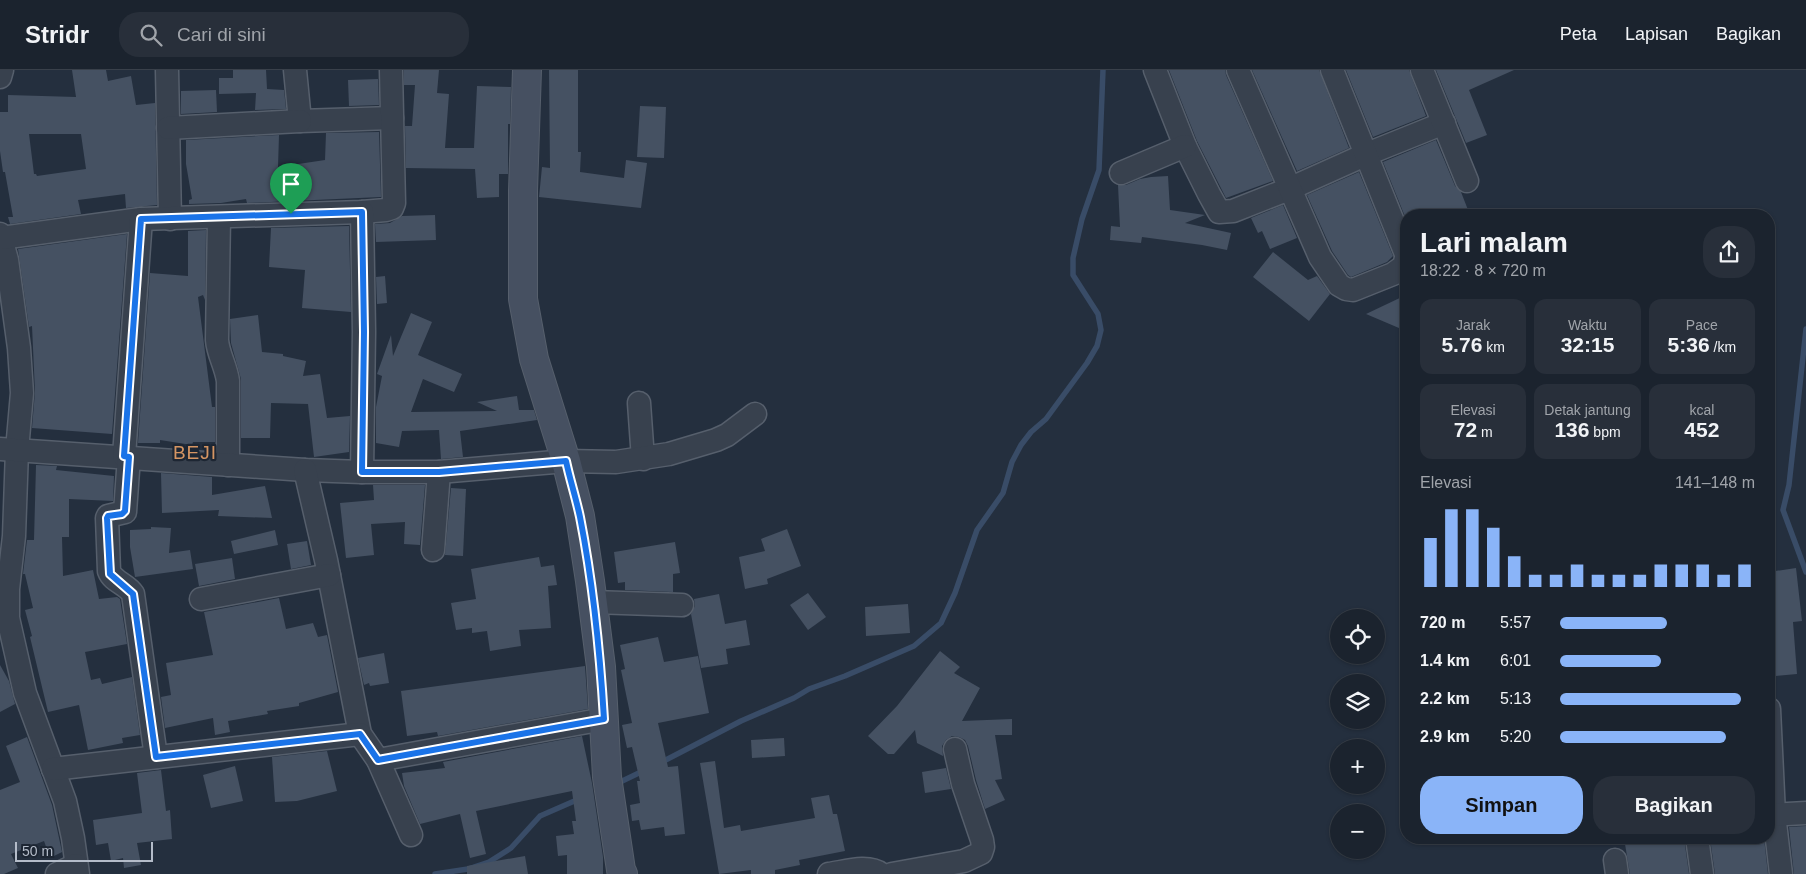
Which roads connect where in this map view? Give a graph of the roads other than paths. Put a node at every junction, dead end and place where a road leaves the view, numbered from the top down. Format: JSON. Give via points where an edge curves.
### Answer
{"nodes":[{"id":1,"x":2,"y":70,"type":"edge"},
{"id":2,"x":167,"y":70,"type":"edge"},
{"id":3,"x":296,"y":70,"type":"edge"},
{"id":4,"x":391,"y":70,"type":"edge"},
{"id":5,"x":526,"y":70,"type":"edge"},
{"id":6,"x":1154,"y":70,"type":"edge"},
{"id":7,"x":1238,"y":70,"type":"edge"},
{"id":8,"x":1332,"y":70,"type":"edge"},
{"id":9,"x":1422,"y":70,"type":"edge"},
{"id":10,"x":0,"y":78,"type":"edge"},
{"id":11,"x":392,"y":118,"type":"junction"},
{"id":12,"x":300,"y":121,"type":"junction"},
{"id":13,"x":1444,"y":122,"type":"junction"},
{"id":14,"x":168,"y":128,"type":"junction"},
{"id":15,"x":1185,"y":146,"type":"junction"},
{"id":16,"x":1366,"y":154,"type":"junction"},
{"id":17,"x":1121,"y":173,"type":"dead end"},
{"id":18,"x":1467,"y":181,"type":"dead end"},
{"id":19,"x":1289,"y":189,"type":"junction"},
{"id":20,"x":362,"y":212,"type":"junction"},
{"id":21,"x":219,"y":217,"type":"junction"},
{"id":22,"x":141,"y":219,"type":"junction"},
{"id":23,"x":170,"y":219,"type":"junction"},
{"id":24,"x":0,"y":236,"type":"edge"},
{"id":25,"x":1400,"y":239,"type":"edge"},
{"id":26,"x":1400,"y":269,"type":"edge"},
{"id":27,"x":639,"y":403,"type":"dead end"},
{"id":28,"x":755,"y":414,"type":"dead end"},
{"id":29,"x":8,"y":449,"type":"edge"},
{"id":30,"x":127,"y":457,"type":"junction"},
{"id":31,"x":643,"y":459,"type":"junction"},
{"id":32,"x":566,"y":461,"type":"junction"},
{"id":33,"x":228,"y":465,"type":"junction"},
{"id":34,"x":305,"y":470,"type":"junction"},
{"id":35,"x":362,"y":472,"type":"junction"},
{"id":36,"x":439,"y":472,"type":"junction"},
{"id":37,"x":433,"y":550,"type":"dead end"},
{"id":38,"x":329,"y":575,"type":"junction"},
{"id":39,"x":201,"y":598,"type":"dead end"},
{"id":40,"x":593,"y":602,"type":"junction"},
{"id":41,"x":682,"y":605,"type":"dead end"},
{"id":42,"x":4,"y":618,"type":"edge"},
{"id":43,"x":604,"y":719,"type":"junction"},
{"id":44,"x":360,"y":734,"type":"junction"},
{"id":45,"x":955,"y":749,"type":"dead end"},
{"id":46,"x":156,"y":757,"type":"junction"},
{"id":47,"x":378,"y":760,"type":"junction"},
{"id":48,"x":53,"y":769,"type":"junction"},
{"id":49,"x":1806,"y":813,"type":"edge"},
{"id":50,"x":1775,"y":815,"type":"edge"},
{"id":51,"x":411,"y":835,"type":"dead end"},
{"id":52,"x":1775,"y":839,"type":"edge"},
{"id":53,"x":1699,"y":844,"type":"edge"},
{"id":54,"x":70,"y":871,"type":"edge"},
{"id":55,"x":623,"y":874,"type":"edge"},
{"id":56,"x":829,"y":874,"type":"edge"},
{"id":57,"x":881,"y":874,"type":"edge"},
{"id":58,"x":892,"y":874,"type":"edge"},
{"id":59,"x":1702,"y":874,"type":"edge"},
{"id":60,"x":1781,"y":874,"type":"edge"}],
"edges":[{"from":1,"to":10,"type":"street"},
{"from":2,"to":14,"type":"street"},
{"from":3,"to":12,"type":"street"},
{"from":4,"to":11,"type":"street"},
{"from":5,"to":32,"type":"street","via":[[524,299],[534,358]]},
{"from":6,"to":15,"type":"street"},
{"from":7,"to":19,"type":"street"},
{"from":8,"to":16,"type":"street"},
{"from":9,"to":13,"type":"street"},
{"from":11,"to":12,"type":"street"},
{"from":11,"to":20,"type":"street","via":[[394,203],[386,210]]},
{"from":12,"to":14,"type":"street"},
{"from":13,"to":16,"type":"street"},
{"from":13,"to":18,"type":"street"},
{"from":14,"to":23,"type":"street"},
{"from":15,"to":17,"type":"street"},
{"from":15,"to":19,"type":"street","via":[[1219,212],[1233,211]]},
{"from":16,"to":19,"type":"street"},
{"from":16,"to":25,"type":"street"},
{"from":19,"to":26,"type":"street","via":[[1320,257],[1339,285],[1353,290]]},
{"from":20,"to":21,"type":"street"},
{"from":20,"to":35,"type":"street"},
{"from":21,"to":23,"type":"street"},
{"from":21,"to":33,"type":"street","via":[[216,340],[228,381]]},
{"from":22,"to":23,"type":"street"},
{"from":22,"to":24,"type":"street"},
{"from":22,"to":30,"type":"street"},
{"from":24,"to":29,"type":"street","via":[[7,260],[22,393]]},
{"from":27,"to":31,"type":"street"},
{"from":28,"to":31,"type":"street","via":[[716,440]]},
{"from":29,"to":30,"type":"street"},
{"from":29,"to":42,"type":"street","via":[[14,536]]},
{"from":30,"to":33,"type":"street"},
{"from":30,"to":46,"type":"street","via":[[125,511],[107,518],[109,571],[133,594]]},
{"from":31,"to":32,"type":"street"},
{"from":32,"to":36,"type":"street"},
{"from":32,"to":40,"type":"street","via":[[580,516]]},
{"from":33,"to":34,"type":"street"},
{"from":34,"to":35,"type":"street"},
{"from":34,"to":38,"type":"street"},
{"from":35,"to":36,"type":"street"},
{"from":36,"to":37,"type":"street"},
{"from":38,"to":39,"type":"street"},
{"from":38,"to":44,"type":"street"},
{"from":40,"to":41,"type":"street"},
{"from":40,"to":43,"type":"street"},
{"from":42,"to":48,"type":"street","via":[[25,693]]},
{"from":43,"to":47,"type":"street"},
{"from":43,"to":55,"type":"street","via":[[609,788]]},
{"from":44,"to":46,"type":"street"},
{"from":44,"to":47,"type":"street"},
{"from":45,"to":58,"type":"street","via":[[962,784],[982,840],[981,852],[964,861]]},
{"from":46,"to":48,"type":"street"},
{"from":47,"to":51,"type":"street"},
{"from":48,"to":54,"type":"street","via":[[65,801],[73,838]]},
{"from":49,"to":50,"type":"street"},
{"from":52,"to":60,"type":"street"},
{"from":53,"to":59,"type":"street"},
{"from":56,"to":57,"type":"street","via":[[864,869]]}]}
